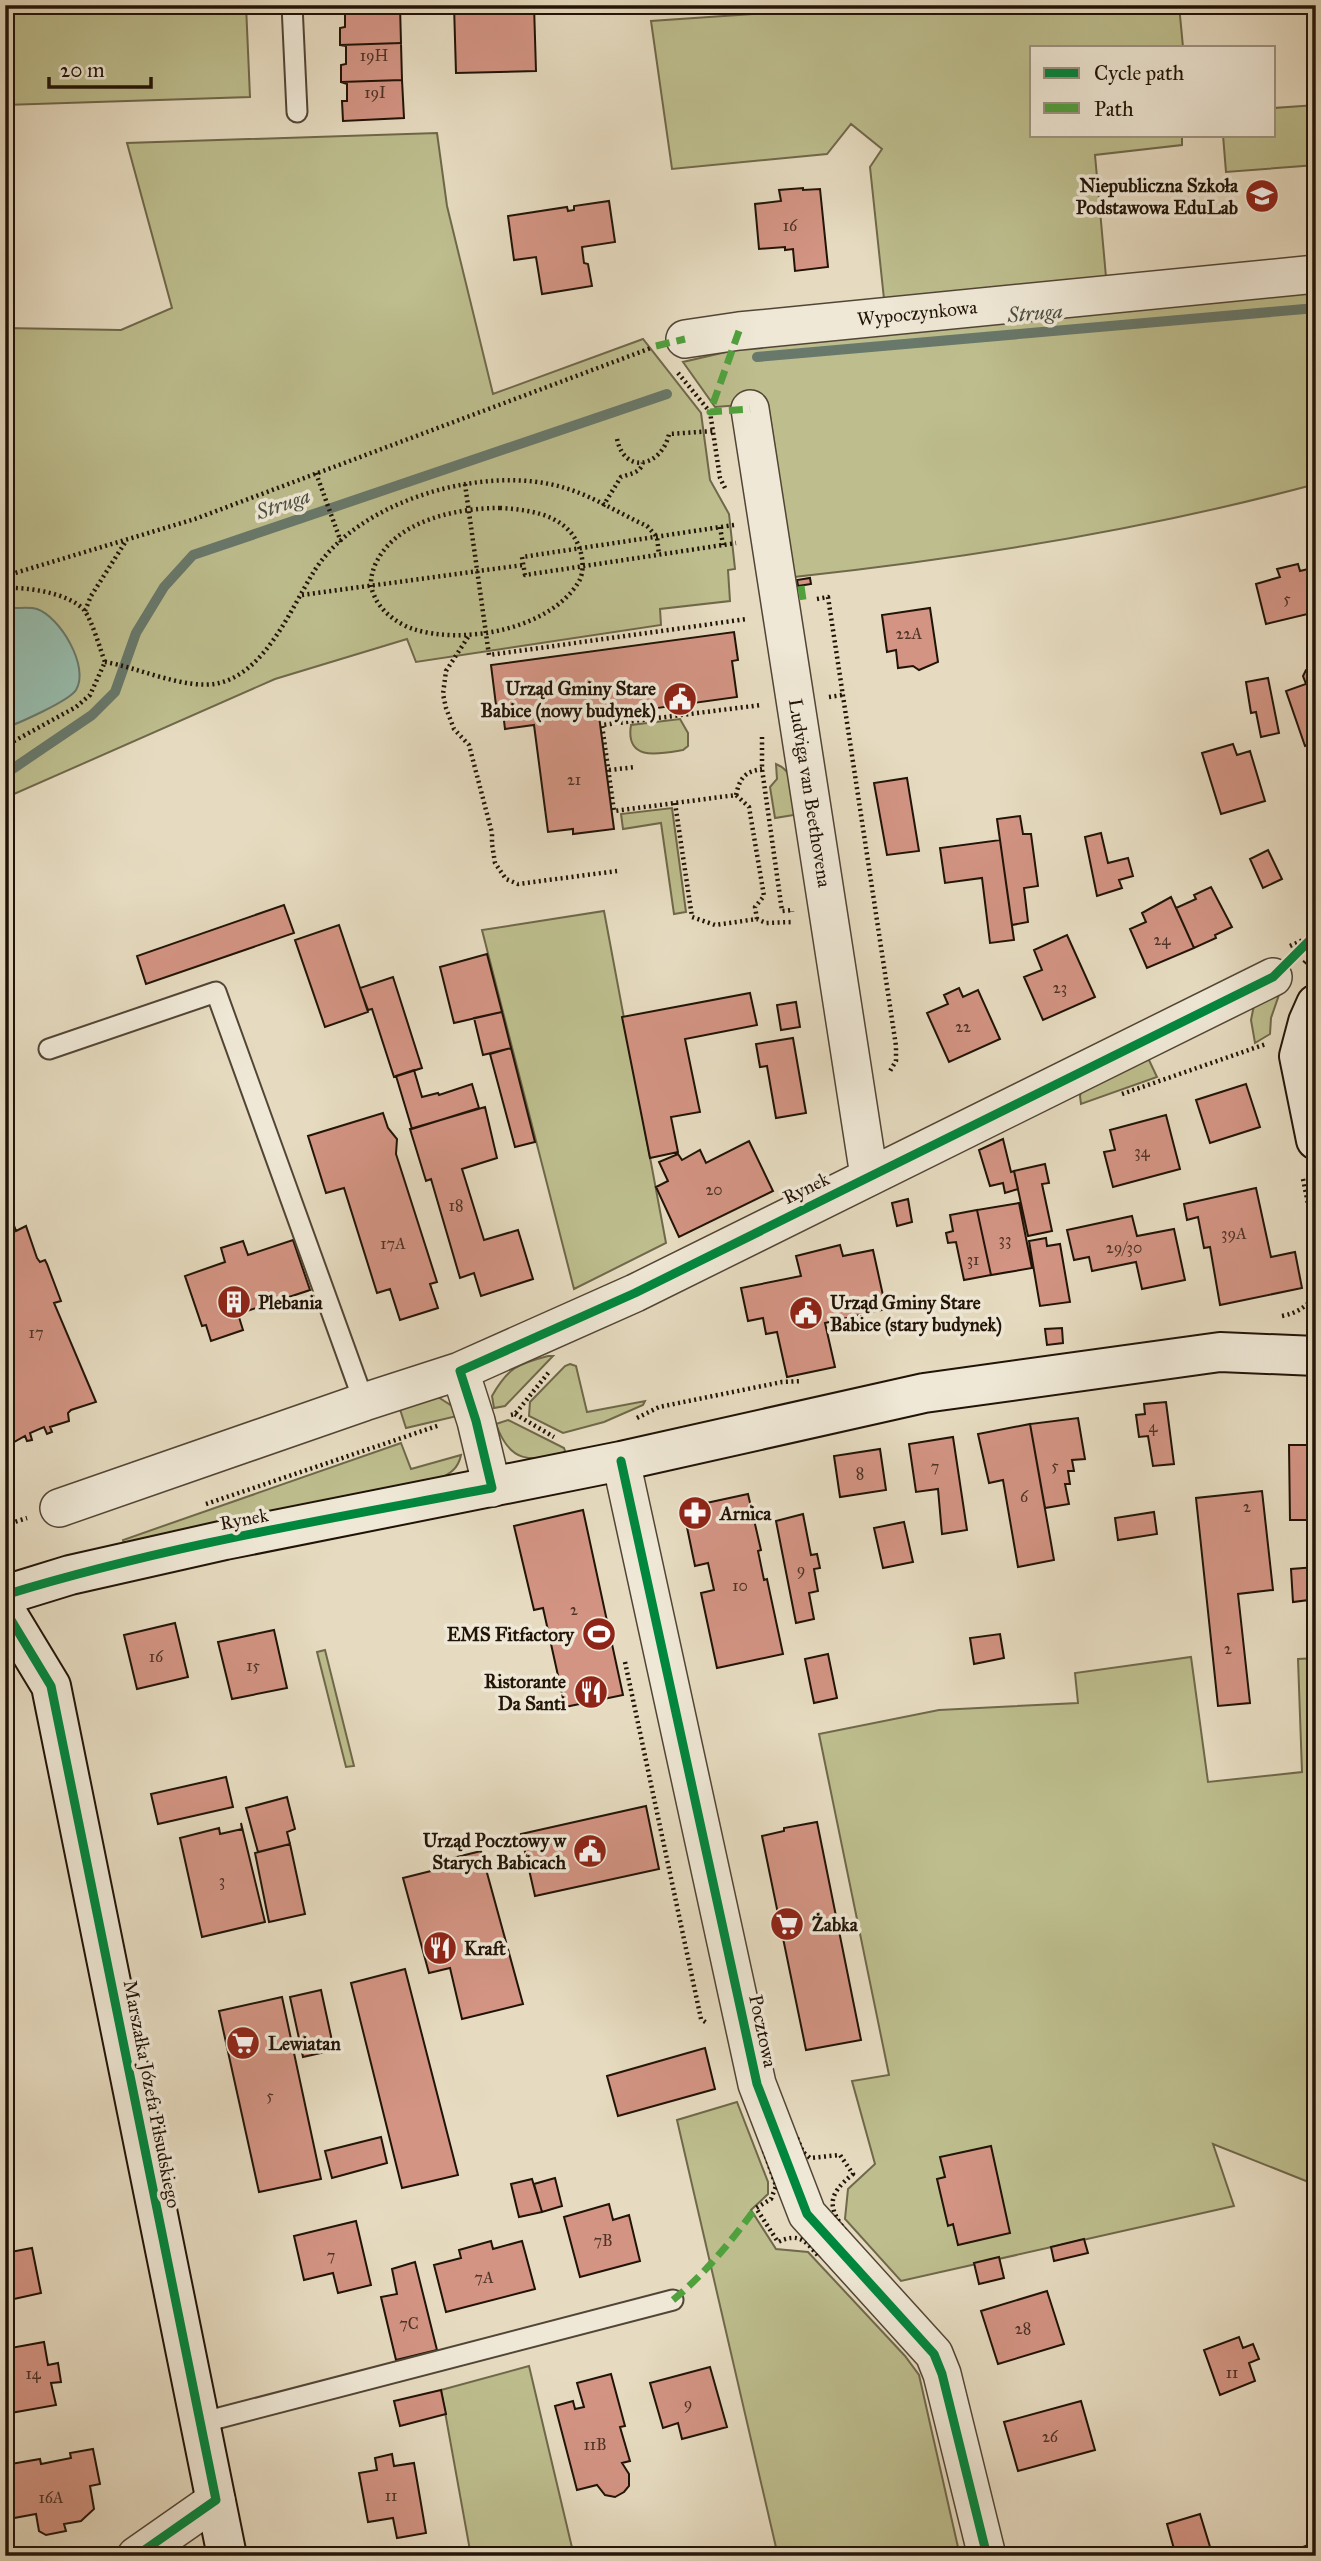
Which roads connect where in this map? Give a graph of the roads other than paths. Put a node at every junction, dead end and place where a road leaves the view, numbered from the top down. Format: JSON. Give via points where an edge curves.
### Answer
{"nodes":[{"id":1,"x":292,"y":5,"type":"edge"},
{"id":2,"x":297,"y":112,"type":"dead end"},
{"id":3,"x":1316,"y":274,"type":"edge"},
{"id":4,"x":671,"y":350,"type":"road end"},
{"id":5,"x":750,"y":409,"type":"dead end"},
{"id":6,"x":1273,"y":977,"type":"dead end"},
{"id":7,"x":1316,"y":1005,"type":"edge"},
{"id":8,"x":49,"y":1049,"type":"dead end"},
{"id":9,"x":1316,"y":1140,"type":"edge"},
{"id":10,"x":869,"y":1177,"type":"junction"},
{"id":11,"x":1316,"y":1356,"type":"edge"},
{"id":12,"x":460,"y":1371,"type":"junction"},
{"id":13,"x":364,"y":1402,"type":"junction"},
{"id":14,"x":621,"y":1461,"type":"junction"},
{"id":15,"x":492,"y":1488,"type":"junction"},
{"id":16,"x":59,"y":1508,"type":"dead end"},
{"id":17,"x":5,"y":1595,"type":"edge"},
{"id":18,"x":5,"y":1610,"type":"edge"},
{"id":19,"x":673,"y":2300,"type":"dead end"},
{"id":20,"x":200,"y":2423,"type":"junction"},
{"id":21,"x":216,"y":2500,"type":"junction"},
{"id":22,"x":136,"y":2556,"type":"edge"},
{"id":23,"x":227,"y":2556,"type":"edge"},
{"id":24,"x":987,"y":2556,"type":"edge"}],
"edges":[{"from":1,"to":2,"type":"lane"},
{"from":3,"to":4,"type":"street","name":"Wypoczynkowa","via":[[752,329]]},
{"from":5,"to":10,"type":"street","name":"Ludviga van Beethovena"},
{"from":6,"to":10,"type":"street","name":"Rynek"},
{"from":7,"to":9,"type":"street","via":[[1298,1056]]},
{"from":8,"to":13,"type":"lane","via":[[215,992]]},
{"from":10,"to":12,"type":"street","name":"Rynek","via":[[635,1293]]},
{"from":11,"to":14,"type":"street","name":"Rynek","via":[[1220,1352],[938,1391]]},
{"from":12,"to":13,"type":"street","name":"Rynek"},
{"from":12,"to":15,"type":"street"},
{"from":13,"to":16,"type":"street","name":"Rynek"},
{"from":14,"to":15,"type":"street","name":"Rynek"},
{"from":14,"to":24,"type":"street","name":"Pocztowa","via":[[757,2084],[807,2214],[934,2354]]},
{"from":15,"to":17,"type":"street","name":"Rynek","via":[[225,1540],[70,1575]]},
{"from":18,"to":20,"type":"street","name":"Marszałka Józefa Piłsudskiego","via":[[51,1686]]},
{"from":19,"to":20,"type":"lane"},
{"from":20,"to":21,"type":"street","name":"Marszałka Józefa Piłsudskiego"},
{"from":21,"to":22,"type":"street"},
{"from":21,"to":23,"type":"street","name":"Marszałka Józefa Piłsudskiego"}]}
